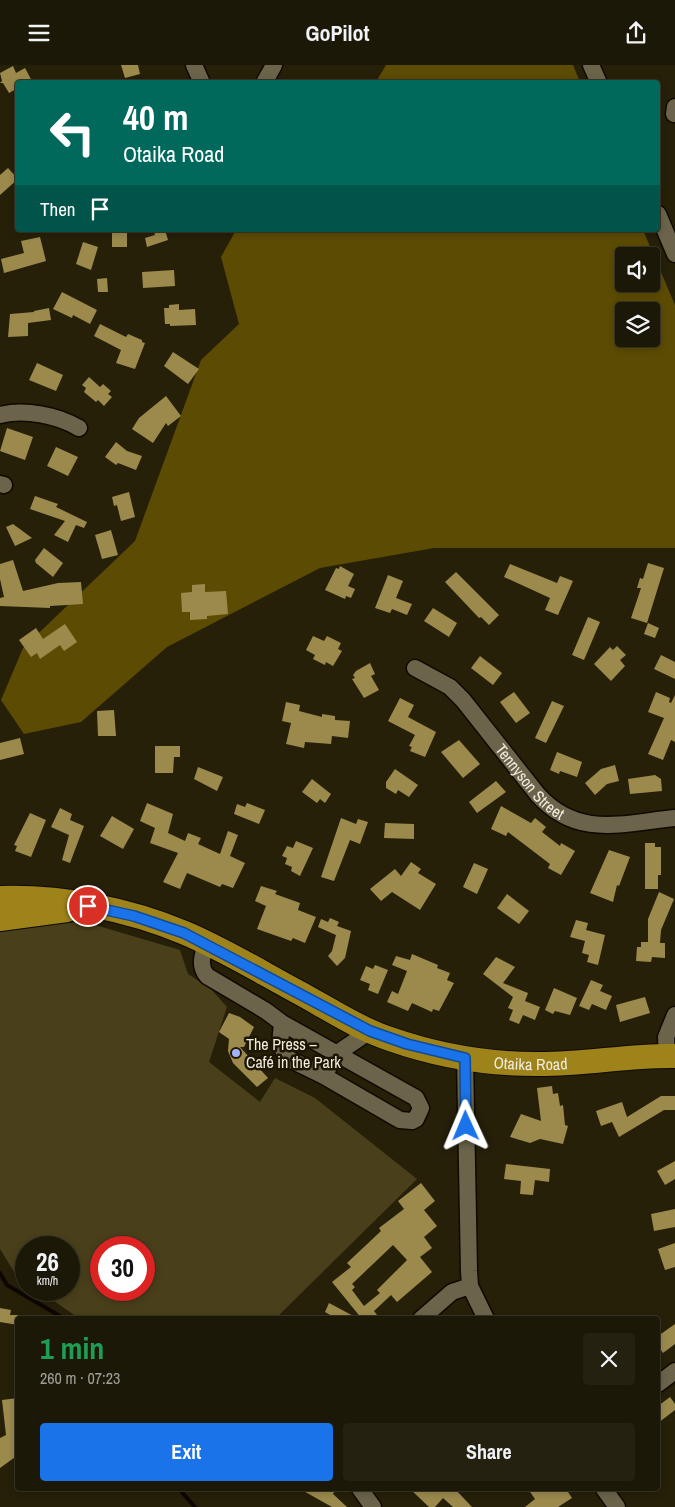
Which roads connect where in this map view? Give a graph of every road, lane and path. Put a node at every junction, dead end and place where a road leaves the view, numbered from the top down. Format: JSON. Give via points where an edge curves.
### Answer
{"nodes":[{"id":1,"x":194,"y":65,"type":"edge"},
{"id":2,"x":274,"y":65,"type":"edge"},
{"id":3,"x":591,"y":65,"type":"edge"},
{"id":4,"x":201,"y":80,"type":"edge"},
{"id":5,"x":266,"y":80,"type":"edge"},
{"id":6,"x":598,"y":80,"type":"edge"},
{"id":7,"x":660,"y":219,"type":"edge"},
{"id":8,"x":675,"y":254,"type":"edge"},
{"id":9,"x":0,"y":415,"type":"edge"},
{"id":10,"x":79,"y":428,"type":"dead end"},
{"id":11,"x":416,"y":668,"type":"dead end"},
{"id":12,"x":675,"y":818,"type":"edge"},
{"id":13,"x":0,"y":898,"type":"edge"},
{"id":14,"x":88,"y":906,"type":"junction"},
{"id":15,"x":0,"y":919,"type":"edge"},
{"id":16,"x":206,"y":943,"type":"junction"},
{"id":17,"x":675,"y":1015,"type":"edge"},
{"id":18,"x":282,"y":1023,"type":"junction"},
{"id":19,"x":370,"y":1031,"type":"junction"},
{"id":20,"x":336,"y":1054,"type":"junction"},
{"id":21,"x":671,"y":1056,"type":"edge"},
{"id":22,"x":465,"y":1058,"type":"junction"},
{"id":23,"x":324,"y":1076,"type":"junction"},
{"id":24,"x":470,"y":1286,"type":"junction"},
{"id":25,"x":424,"y":1316,"type":"edge"},
{"id":26,"x":485,"y":1316,"type":"edge"},
{"id":27,"x":675,"y":1371,"type":"edge"},
{"id":28,"x":660,"y":1382,"type":"edge"},
{"id":29,"x":361,"y":1491,"type":"edge"},
{"id":30,"x":605,"y":1491,"type":"edge"},
{"id":31,"x":373,"y":1507,"type":"edge"},
{"id":32,"x":617,"y":1507,"type":"edge"}],
"edges":[{"from":1,"to":4,"type":"street"},
{"from":2,"to":5,"type":"street"},
{"from":3,"to":6,"type":"street"},
{"from":7,"to":8,"type":"street"},
{"from":9,"to":10,"type":"street","via":[[14,413],[54,417]]},
{"from":11,"to":12,"type":"street","name":"Tennyson Street","via":[[450,687],[463,699],[538,795],[567,819],[592,825]]},
{"from":13,"to":14,"type":"highway","name":"Otaika Road","via":[[40,899]]},
{"from":14,"to":15,"type":"highway","name":"Otaika Road"},
{"from":14,"to":16,"type":"highway","name":"Otaika Road","via":[[161,924]]},
{"from":16,"to":18,"type":"street","via":[[201,962],[207,976]]},
{"from":16,"to":19,"type":"highway","name":"Otaika Road"},
{"from":17,"to":21,"type":"street","via":[[666,1037]]},
{"from":18,"to":20,"type":"street"},
{"from":18,"to":23,"type":"street","via":[[280,1043],[287,1058]]},
{"from":19,"to":20,"type":"street"},
{"from":19,"to":22,"type":"highway","name":"Otaika Road"},
{"from":20,"to":23,"type":"street"},
{"from":20,"to":23,"type":"street","via":[[416,1098],[421,1108],[419,1114],[412,1121],[400,1120]]},
{"from":21,"to":22,"type":"highway","name":"Otaika Road","via":[[536,1064]]},
{"from":22,"to":24,"type":"street"},
{"from":24,"to":25,"type":"street","via":[[452,1292]]},
{"from":24,"to":26,"type":"street"},
{"from":27,"to":28,"type":"street"},
{"from":29,"to":31,"type":"street"},
{"from":30,"to":32,"type":"street"}]}
